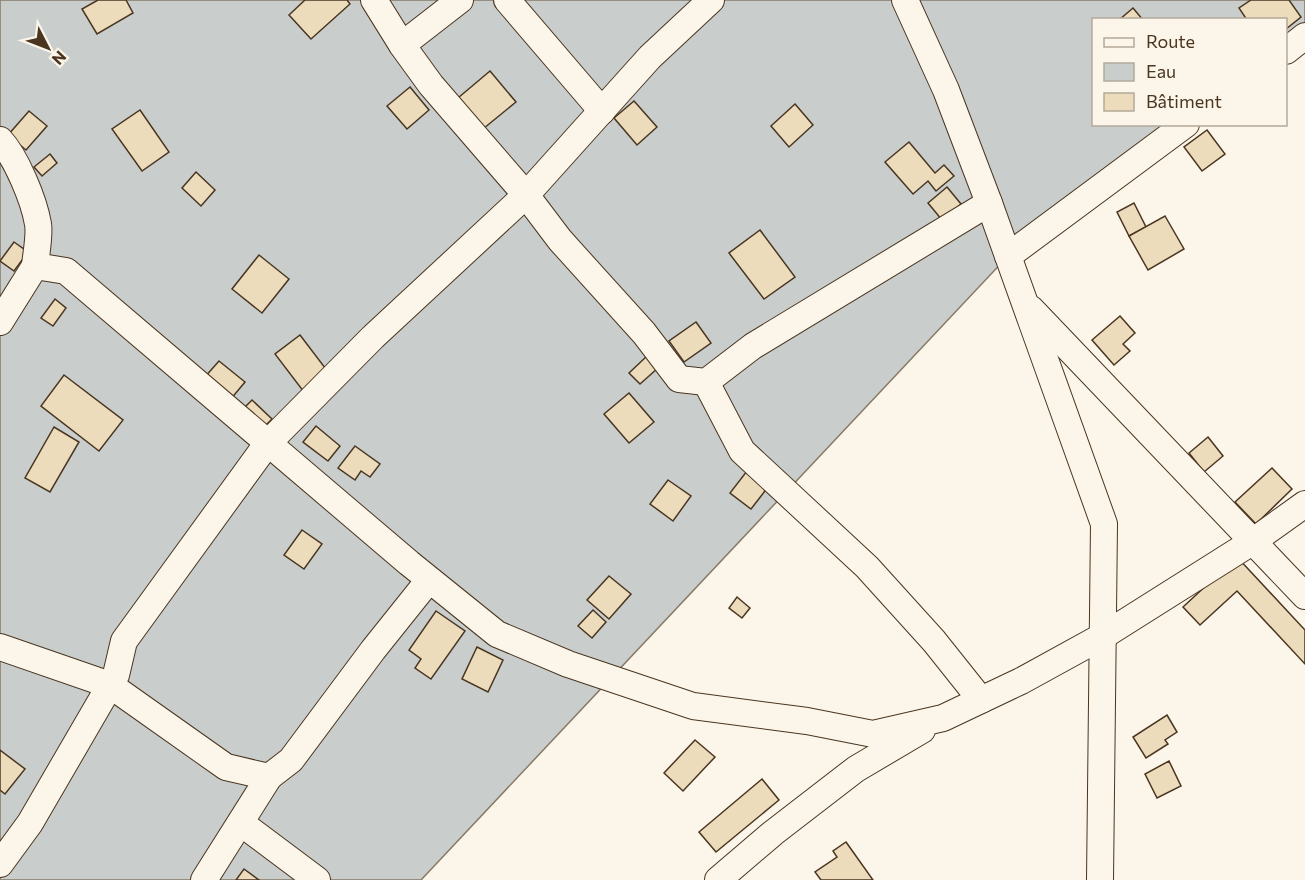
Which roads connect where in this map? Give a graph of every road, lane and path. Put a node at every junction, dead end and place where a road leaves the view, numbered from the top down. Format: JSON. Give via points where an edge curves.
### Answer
{"nodes":[{"id":1,"x":374,"y":0,"type":"edge"},
{"id":2,"x":460,"y":0,"type":"edge"},
{"id":3,"x":507,"y":0,"type":"edge"},
{"id":4,"x":711,"y":0,"type":"edge"},
{"id":5,"x":905,"y":0,"type":"edge"},
{"id":6,"x":1305,"y":36,"type":"edge"},
{"id":7,"x":402,"y":45,"type":"junction"},
{"id":8,"x":1287,"y":50,"type":"edge"},
{"id":9,"x":602,"y":111,"type":"junction"},
{"id":10,"x":1183,"y":126,"type":"edge"},
{"id":11,"x":0,"y":140,"type":"edge"},
{"id":12,"x":526,"y":195,"type":"junction"},
{"id":13,"x":989,"y":203,"type":"junction"},
{"id":14,"x":1008,"y":256,"type":"junction"},
{"id":15,"x":35,"y":266,"type":"junction"},
{"id":16,"x":1025,"y":302,"type":"junction"},
{"id":17,"x":0,"y":322,"type":"edge"},
{"id":18,"x":706,"y":382,"type":"junction"},
{"id":19,"x":267,"y":444,"type":"junction"},
{"id":20,"x":1305,"y":504,"type":"edge"},
{"id":21,"x":1252,"y":542,"type":"junction"},
{"id":22,"x":429,"y":580,"type":"junction"},
{"id":23,"x":1305,"y":596,"type":"edge"},
{"id":24,"x":1103,"y":636,"type":"junction"},
{"id":25,"x":0,"y":647,"type":"edge"},
{"id":26,"x":110,"y":685,"type":"junction"},
{"id":27,"x":981,"y":700,"type":"junction"},
{"id":28,"x":943,"y":718,"type":"junction"},
{"id":29,"x":269,"y":777,"type":"junction"},
{"id":30,"x":241,"y":823,"type":"junction"},
{"id":31,"x":0,"y":864,"type":"edge"},
{"id":32,"x":204,"y":880,"type":"edge"},
{"id":33,"x":317,"y":880,"type":"edge"},
{"id":34,"x":718,"y":880,"type":"edge"},
{"id":35,"x":1100,"y":880,"type":"edge"}],
"edges":[{"from":1,"to":7,"type":"street"},
{"from":2,"to":7,"type":"street"},
{"from":3,"to":9,"type":"street"},
{"from":4,"to":9,"type":"street"},
{"from":5,"to":13,"type":"street","via":[[946,90]]},
{"from":6,"to":8,"type":"street"},
{"from":7,"to":12,"type":"street"},
{"from":9,"to":12,"type":"street"},
{"from":10,"to":14,"type":"street"},
{"from":11,"to":15,"type":"street","via":[[26,185],[39,225]]},
{"from":12,"to":18,"type":"street","via":[[679,379]]},
{"from":12,"to":19,"type":"street","via":[[373,337]]},
{"from":13,"to":14,"type":"street"},
{"from":13,"to":18,"type":"street","via":[[753,346]]},
{"from":14,"to":16,"type":"street"},
{"from":15,"to":17,"type":"street"},
{"from":15,"to":19,"type":"street","via":[[66,271]]},
{"from":16,"to":21,"type":"street"},
{"from":16,"to":24,"type":"street","via":[[1104,524]]},
{"from":18,"to":27,"type":"street","via":[[742,451],[867,567]]},
{"from":19,"to":22,"type":"street"},
{"from":19,"to":26,"type":"street","via":[[124,641]]},
{"from":20,"to":21,"type":"street"},
{"from":21,"to":23,"type":"street"},
{"from":21,"to":24,"type":"street"},
{"from":22,"to":28,"type":"street","via":[[497,634],[568,664],[693,706],[873,734]]},
{"from":22,"to":29,"type":"street","via":[[291,760]]},
{"from":24,"to":27,"type":"street"},
{"from":24,"to":35,"type":"street"},
{"from":25,"to":26,"type":"street"},
{"from":26,"to":29,"type":"street","via":[[226,767]]},
{"from":26,"to":31,"type":"street","via":[[30,823]]},
{"from":27,"to":28,"type":"street"},
{"from":28,"to":34,"type":"street","via":[[856,769]]},
{"from":29,"to":30,"type":"street"},
{"from":30,"to":32,"type":"street"},
{"from":30,"to":33,"type":"street"}]}
